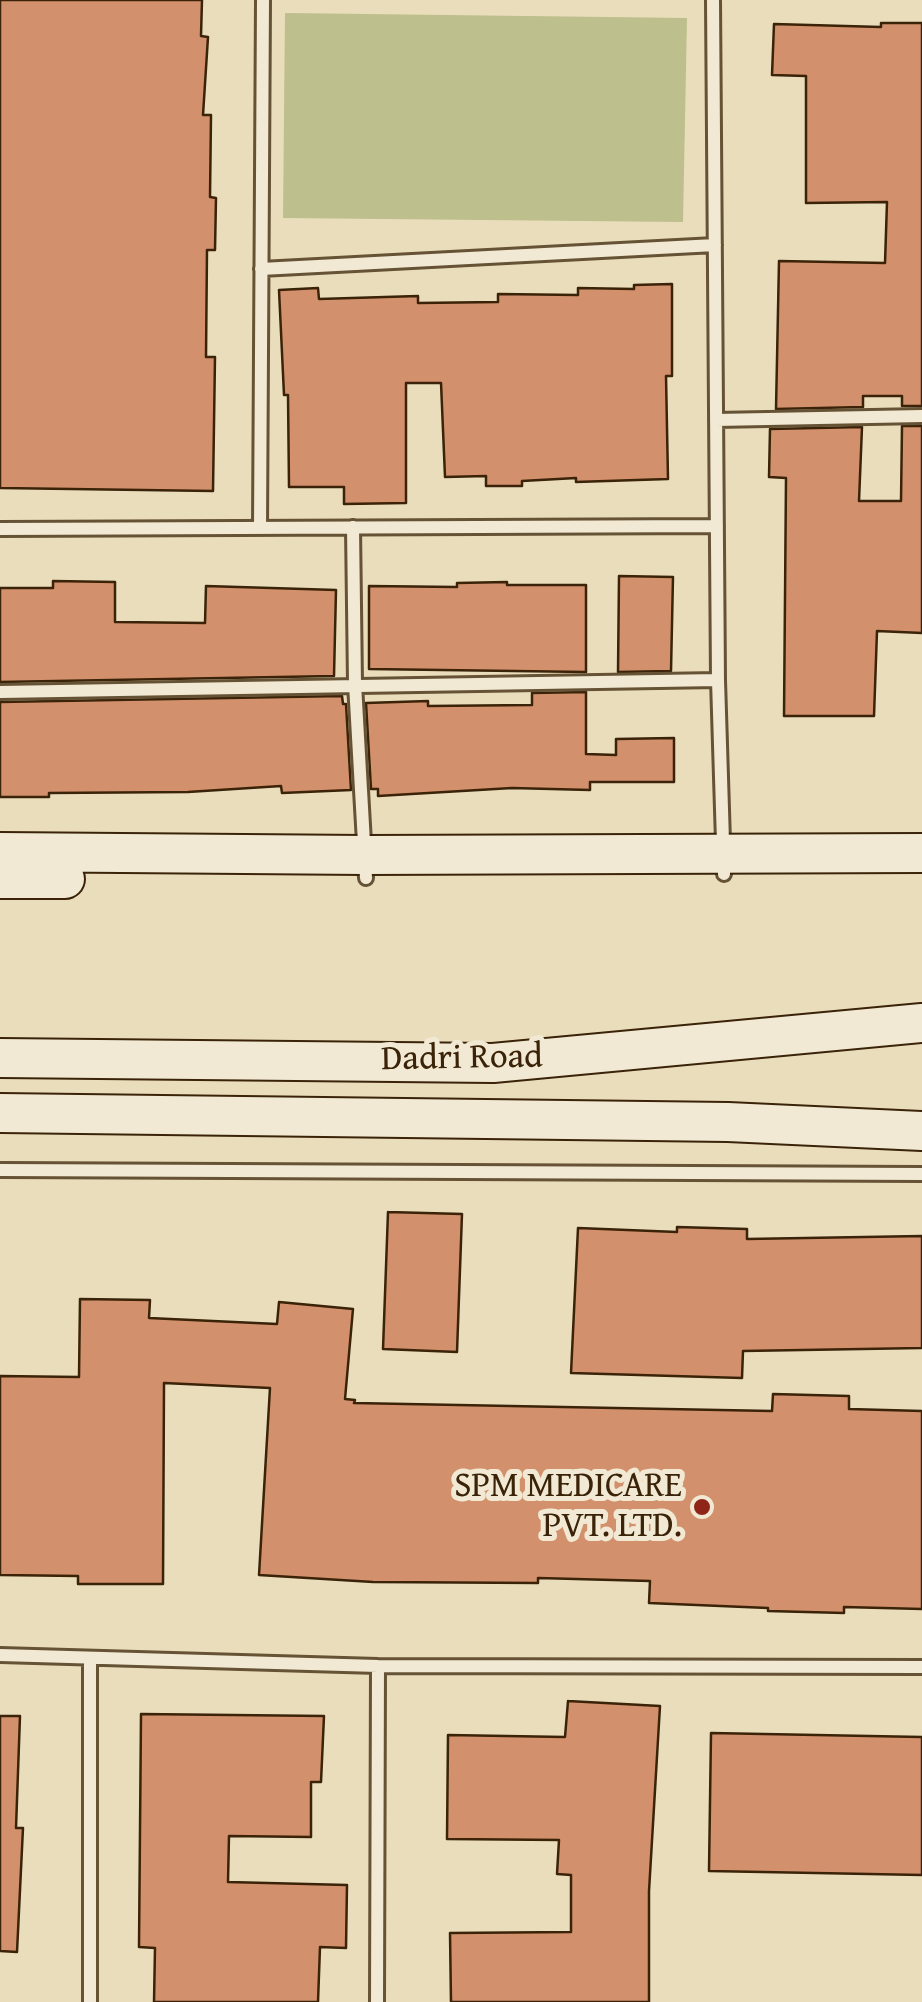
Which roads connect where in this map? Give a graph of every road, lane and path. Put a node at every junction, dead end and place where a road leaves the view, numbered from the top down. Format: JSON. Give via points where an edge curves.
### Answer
{"nodes":[{"id":1,"x":263,"y":0,"type":"edge"},
{"id":2,"x":713,"y":0,"type":"edge"},
{"id":3,"x":715,"y":245,"type":"junction"},
{"id":4,"x":260,"y":269,"type":"junction"},
{"id":5,"x":922,"y":416,"type":"edge"},
{"id":6,"x":716,"y":420,"type":"junction"},
{"id":7,"x":717,"y":526,"type":"junction"},
{"id":8,"x":260,"y":528,"type":"junction"},
{"id":9,"x":353,"y":528,"type":"junction"},
{"id":10,"x":0,"y":529,"type":"edge"},
{"id":11,"x":718,"y":680,"type":"junction"},
{"id":12,"x":355,"y":684,"type":"junction"},
{"id":13,"x":0,"y":692,"type":"edge"},
{"id":14,"x":0,"y":852,"type":"edge"},
{"id":15,"x":922,"y":853,"type":"edge"},
{"id":16,"x":723,"y":863,"type":"junction"},
{"id":17,"x":365,"y":867,"type":"junction"},
{"id":18,"x":922,"y":874,"type":"edge"},
{"id":19,"x":0,"y":879,"type":"edge"},
{"id":20,"x":922,"y":1023,"type":"edge"},
{"id":21,"x":801,"y":1033,"type":"junction"},
{"id":22,"x":922,"y":1039,"type":"edge"},
{"id":23,"x":0,"y":1058,"type":"edge"},
{"id":24,"x":922,"y":1112,"type":"edge"},
{"id":25,"x":0,"y":1113,"type":"edge"},
{"id":26,"x":728,"y":1122,"type":"junction"},
{"id":27,"x":922,"y":1131,"type":"edge"},
{"id":28,"x":0,"y":1170,"type":"edge"},
{"id":29,"x":922,"y":1174,"type":"edge"},
{"id":30,"x":0,"y":1655,"type":"edge"},
{"id":31,"x":90,"y":1658,"type":"junction"},
{"id":32,"x":378,"y":1666,"type":"junction"},
{"id":33,"x":922,"y":1668,"type":"edge"},
{"id":34,"x":90,"y":2002,"type":"edge"},
{"id":35,"x":377,"y":2002,"type":"edge"}],
"edges":[{"from":1,"to":4,"type":"lane"},
{"from":2,"to":3,"type":"lane"},
{"from":3,"to":4,"type":"lane"},
{"from":3,"to":6,"type":"lane"},
{"from":4,"to":8,"type":"lane"},
{"from":5,"to":6,"type":"lane"},
{"from":6,"to":7,"type":"lane"},
{"from":7,"to":9,"type":"lane"},
{"from":7,"to":11,"type":"lane"},
{"from":8,"to":9,"type":"lane"},
{"from":8,"to":10,"type":"lane"},
{"from":9,"to":12,"type":"lane"},
{"from":11,"to":12,"type":"lane"},
{"from":11,"to":16,"type":"lane"},
{"from":12,"to":13,"type":"lane"},
{"from":12,"to":17,"type":"lane"},
{"from":14,"to":17,"type":"main road"},
{"from":15,"to":16,"type":"main road"},
{"from":16,"to":17,"type":"main road"},
{"from":16,"to":18,"type":"main road"},
{"from":17,"to":19,"type":"main road"},
{"from":20,"to":21,"type":"main road","name":"Dadri Road"},
{"from":21,"to":22,"type":"main road"},
{"from":21,"to":23,"type":"main road","name":"Dadri Road","via":[[493,1063]]},
{"from":24,"to":26,"type":"main road"},
{"from":25,"to":26,"type":"main road","name":"Dadri Road"},
{"from":26,"to":27,"type":"main road","name":"Dadri Road"},
{"from":28,"to":29,"type":"lane"},
{"from":30,"to":31,"type":"lane"},
{"from":31,"to":32,"type":"lane"},
{"from":31,"to":34,"type":"lane"},
{"from":32,"to":33,"type":"lane"},
{"from":32,"to":35,"type":"lane"}]}
